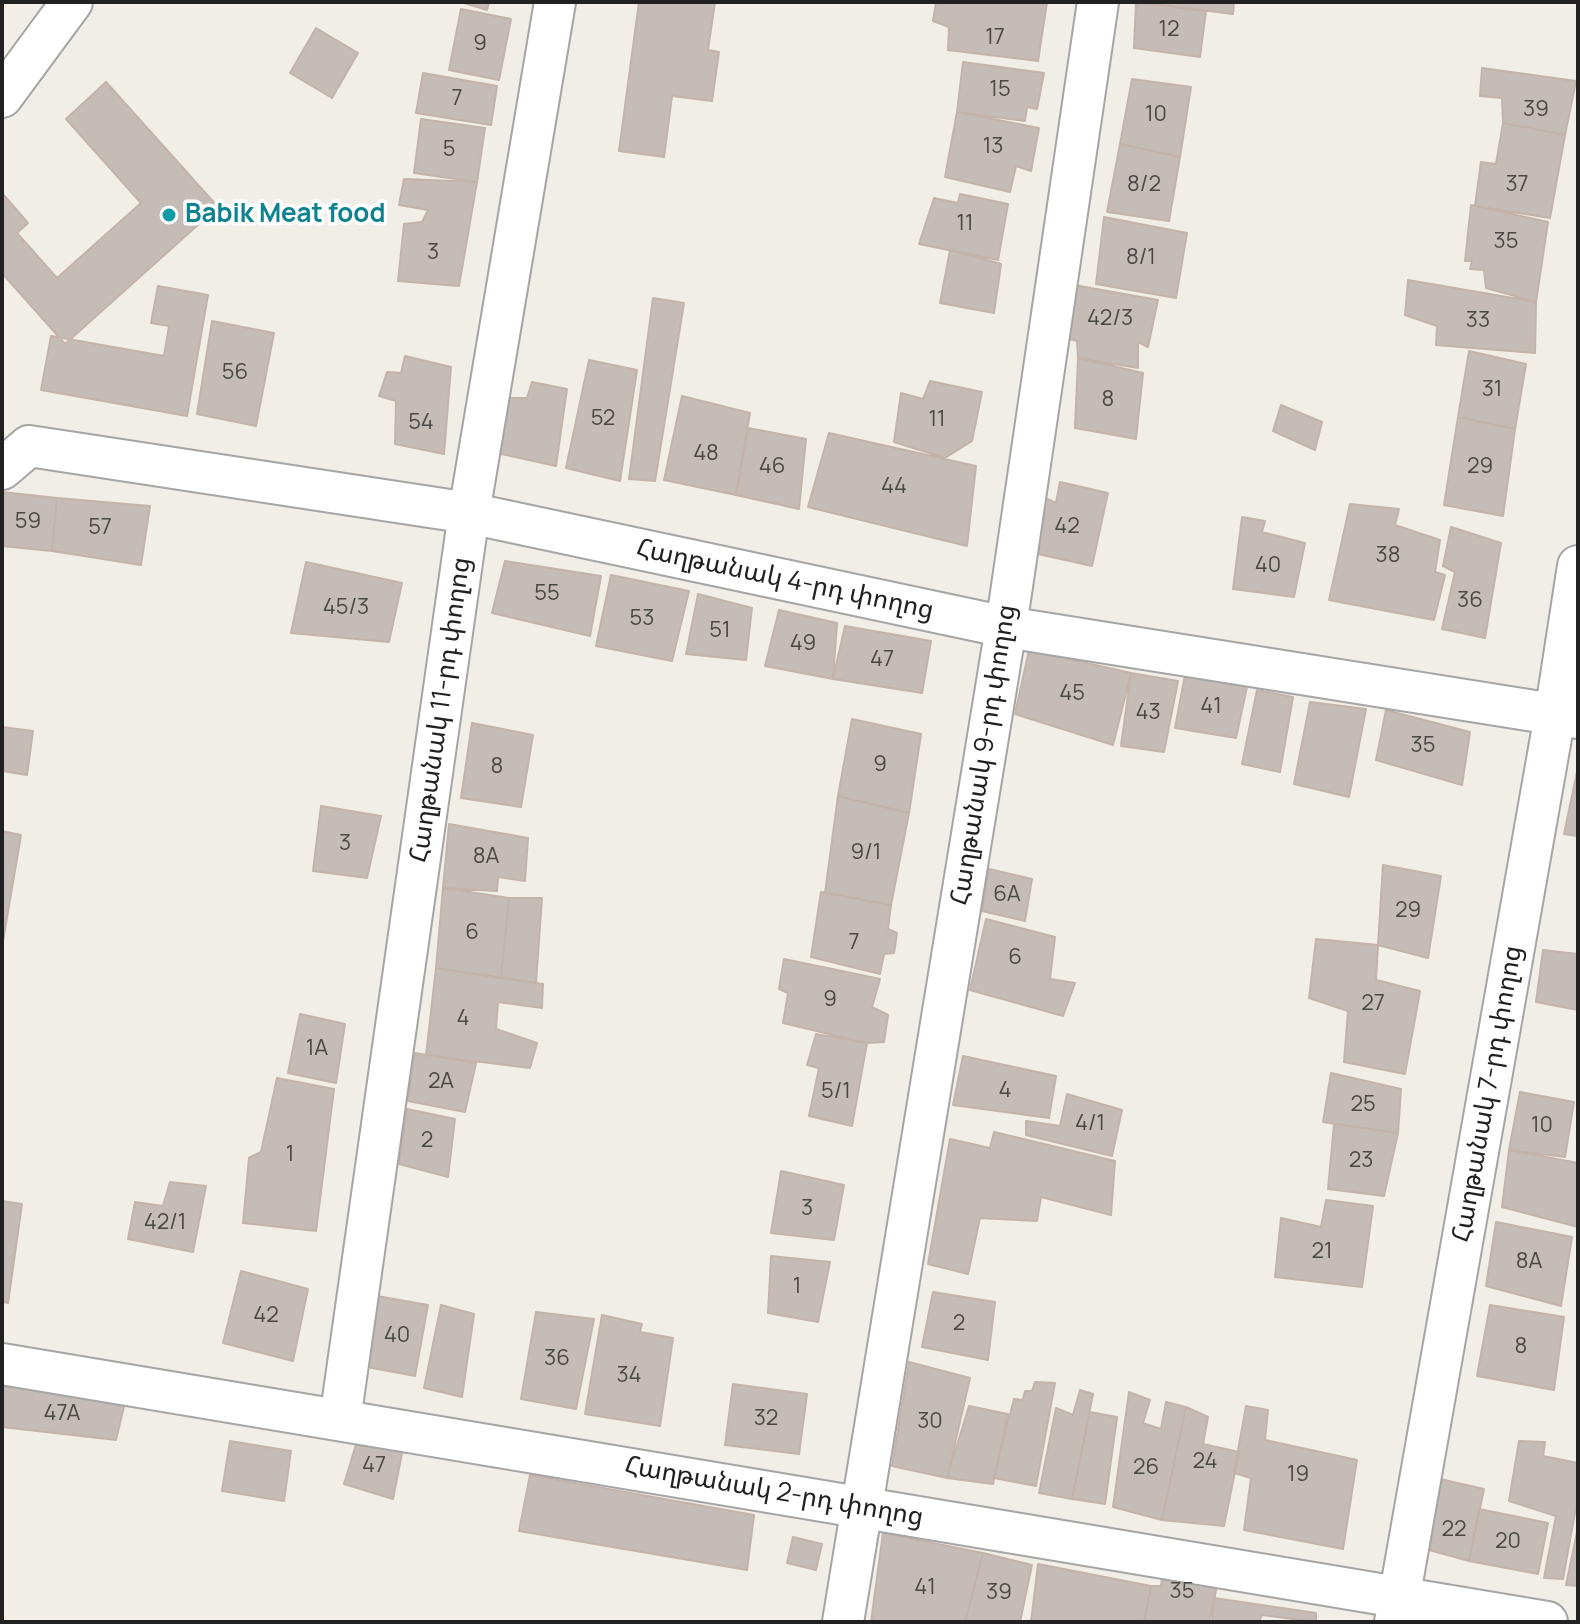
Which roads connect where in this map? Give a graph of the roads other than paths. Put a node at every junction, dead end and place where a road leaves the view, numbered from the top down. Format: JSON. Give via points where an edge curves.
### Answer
{"nodes":[{"id":1,"x":72,"y":2,"type":"edge"},
{"id":2,"x":555,"y":2,"type":"edge"},
{"id":3,"x":1098,"y":2,"type":"edge"},
{"id":4,"x":2,"y":97,"type":"edge"},
{"id":5,"x":2,"y":469,"type":"edge"},
{"id":6,"x":469,"y":513,"type":"junction"},
{"id":7,"x":1578,"y":566,"type":"edge"},
{"id":8,"x":1006,"y":627,"type":"junction"},
{"id":9,"x":1566,"y":716,"type":"edge"},
{"id":10,"x":2,"y":1364,"type":"edge"},
{"id":11,"x":340,"y":1420,"type":"junction"},
{"id":12,"x":862,"y":1507,"type":"junction"},
{"id":13,"x":1397,"y":1610,"type":"edge"},
{"id":14,"x":843,"y":1622,"type":"edge"},
{"id":15,"x":1547,"y":1622,"type":"edge"}],
"edges":[{"from":1,"to":4,"type":"street"},
{"from":2,"to":6,"type":"street","name":"Հաղթանակ 11-րդ փողոց"},
{"from":3,"to":8,"type":"street","name":"Հաղթանակ 9-րդ փողոց"},
{"from":5,"to":6,"type":"street","name":"Հաղթանակ 4-րդ փողոց","via":[[29,446]]},
{"from":6,"to":8,"type":"street","name":"Հաղթանակ 4-րդ փողոց"},
{"from":6,"to":11,"type":"street","name":"Հաղթանակ 11-րդ փողոց"},
{"from":7,"to":9,"type":"street","name":"Հաղթանակ 7-րդ փողոց"},
{"from":8,"to":9,"type":"street","name":"Հաղթանակ 4-րդ փողոց"},
{"from":8,"to":12,"type":"street","name":"Հաղթանակ 9-րդ փողոց"},
{"from":9,"to":13,"type":"street","name":"Հաղթանակ 7-րդ փողոց"},
{"from":10,"to":11,"type":"street","name":"Հաղթանակ 2-րդ փողոց"},
{"from":11,"to":12,"type":"street","name":"Հաղթանակ 2-րդ փողոց"},
{"from":12,"to":13,"type":"street","name":"Հաղթանակ 2-րդ փողոց"},
{"from":12,"to":14,"type":"street","name":"Հաղթանակ 9-րդ փողոց"},
{"from":13,"to":15,"type":"street","name":"Հաղթանակ 2-րդ փողոց"}]}
